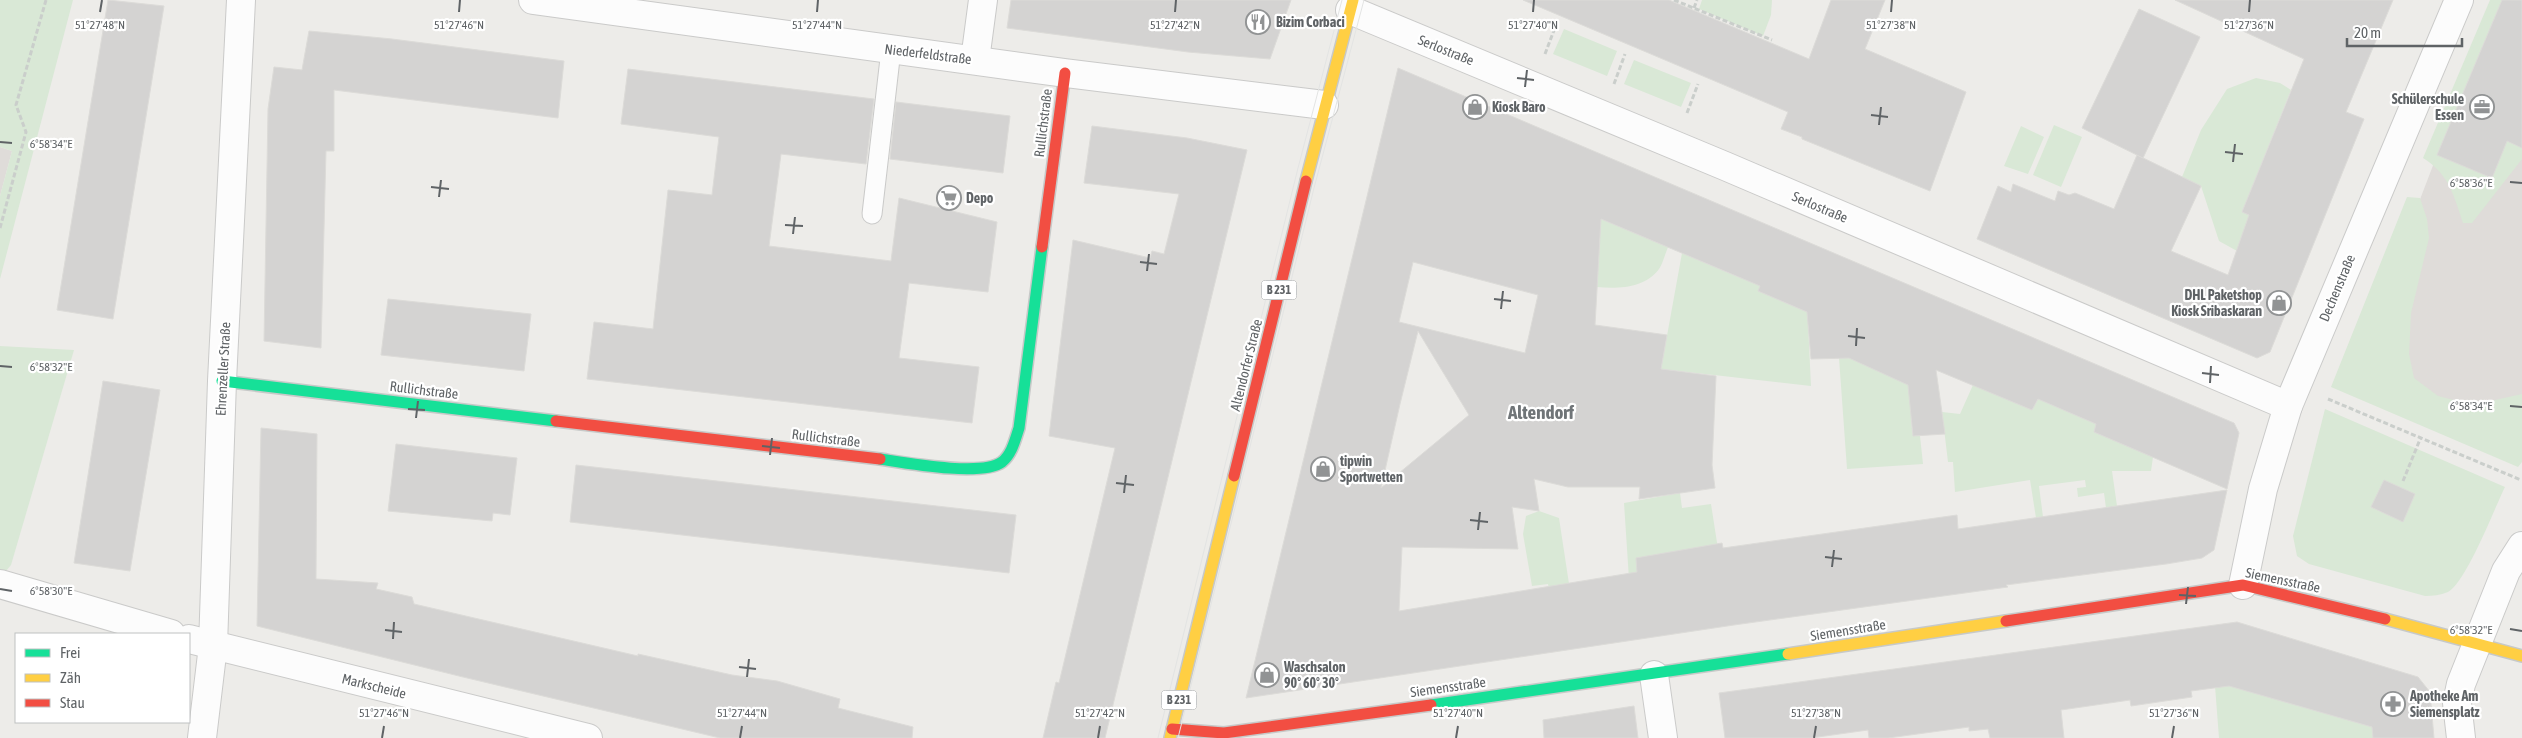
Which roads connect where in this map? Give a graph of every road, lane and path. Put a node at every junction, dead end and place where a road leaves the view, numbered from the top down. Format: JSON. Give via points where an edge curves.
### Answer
{"nodes":[{"id":1,"x":46,"y":0,"type":"edge"},
{"id":2,"x":241,"y":0,"type":"edge"},
{"id":3,"x":533,"y":0,"type":"edge"},
{"id":4,"x":983,"y":0,"type":"edge"},
{"id":5,"x":1674,"y":0,"type":"edge"},
{"id":6,"x":1697,"y":0,"type":"edge"},
{"id":7,"x":2458,"y":0,"type":"edge"},
{"id":8,"x":1351,"y":5,"type":"edge"},
{"id":9,"x":1694,"y":8,"type":"junction"},
{"id":10,"x":1556,"y":25,"type":"dead end"},
{"id":11,"x":1772,"y":40,"type":"dead end"},
{"id":12,"x":891,"y":50,"type":"junction"},
{"id":13,"x":1625,"y":54,"type":"dead end"},
{"id":14,"x":1543,"y":57,"type":"dead end"},
{"id":15,"x":975,"y":60,"type":"junction"},
{"id":16,"x":1065,"y":73,"type":"junction"},
{"id":17,"x":1698,"y":84,"type":"dead end"},
{"id":18,"x":1613,"y":87,"type":"dead end"},
{"id":19,"x":1324,"y":104,"type":"junction"},
{"id":20,"x":1686,"y":116,"type":"dead end"},
{"id":21,"x":872,"y":214,"type":"dead end"},
{"id":22,"x":0,"y":228,"type":"edge"},
{"id":23,"x":222,"y":381,"type":"junction"},
{"id":24,"x":2323,"y":397,"type":"dead end"},
{"id":25,"x":2288,"y":406,"type":"junction"},
{"id":26,"x":2421,"y":437,"type":"junction"},
{"id":27,"x":2521,"y":480,"type":"edge"},
{"id":28,"x":2403,"y":481,"type":"dead end"},
{"id":29,"x":2522,"y":546,"type":"edge"},
{"id":30,"x":0,"y":584,"type":"edge"},
{"id":31,"x":2243,"y":585,"type":"junction"},
{"id":32,"x":168,"y":633,"type":"edge"},
{"id":33,"x":2477,"y":642,"type":"junction"},
{"id":34,"x":201,"y":643,"type":"edge"},
{"id":35,"x":2522,"y":656,"type":"edge"},
{"id":36,"x":1654,"y":674,"type":"junction"},
{"id":37,"x":1171,"y":733,"type":"edge"},
{"id":38,"x":202,"y":738,"type":"edge"},
{"id":39,"x":588,"y":738,"type":"edge"},
{"id":40,"x":1664,"y":738,"type":"edge"},
{"id":41,"x":2461,"y":738,"type":"edge"}],
"edges":[{"from":1,"to":22,"type":"path","via":[[16,105],[26,132]]},
{"from":2,"to":23,"type":"street","name":"Ehrenzeller Straße"},
{"from":3,"to":12,"type":"street","name":"Niederfeldstraße"},
{"from":4,"to":15,"type":"street"},
{"from":5,"to":9,"type":"path"},
{"from":6,"to":9,"type":"path"},
{"from":7,"to":25,"type":"street","name":"Dechenstraße"},
{"from":8,"to":19,"type":"street","name":"Altendorfer Straße","number":"B 231"},
{"from":8,"to":25,"type":"street","name":"Serlostraße"},
{"from":9,"to":11,"type":"path"},
{"from":10,"to":14,"type":"path"},
{"from":12,"to":15,"type":"street","name":"Niederfeldstraße"},
{"from":12,"to":21,"type":"lane"},
{"from":13,"to":18,"type":"path"},
{"from":15,"to":16,"type":"street","name":"Niederfeldstraße"},
{"from":16,"to":19,"type":"street","name":"Niederfeldstraße"},
{"from":16,"to":23,"type":"street","name":"Rullichstraße","via":[[1019,428],[1012,451],[1000,465],[984,469],[952,468]]},
{"from":17,"to":20,"type":"path"},
{"from":19,"to":37,"type":"street","name":"Altendorfer Straße","number":"B 231"},
{"from":23,"to":34,"type":"street","name":"Ehrenzeller Straße"},
{"from":24,"to":26,"type":"path"},
{"from":25,"to":31,"type":"street","name":"Dechenstraße","via":[[2263,489]]},
{"from":26,"to":27,"type":"path"},
{"from":26,"to":28,"type":"path"},
{"from":29,"to":33,"type":"street","via":[[2506,571]]},
{"from":30,"to":32,"type":"street"},
{"from":31,"to":33,"type":"street","name":"Siemensstraße"},
{"from":31,"to":36,"type":"street","name":"Siemensstraße"},
{"from":33,"to":35,"type":"street","name":"Siemensstraße"},
{"from":33,"to":41,"type":"street","via":[[2457,703]]},
{"from":34,"to":38,"type":"street","name":"Ehrenzeller Straße"},
{"from":34,"to":39,"type":"street","name":"Markscheide"},
{"from":36,"to":37,"type":"street","name":"Siemensstraße","via":[[1224,733]]},
{"from":36,"to":40,"type":"street"}]}
